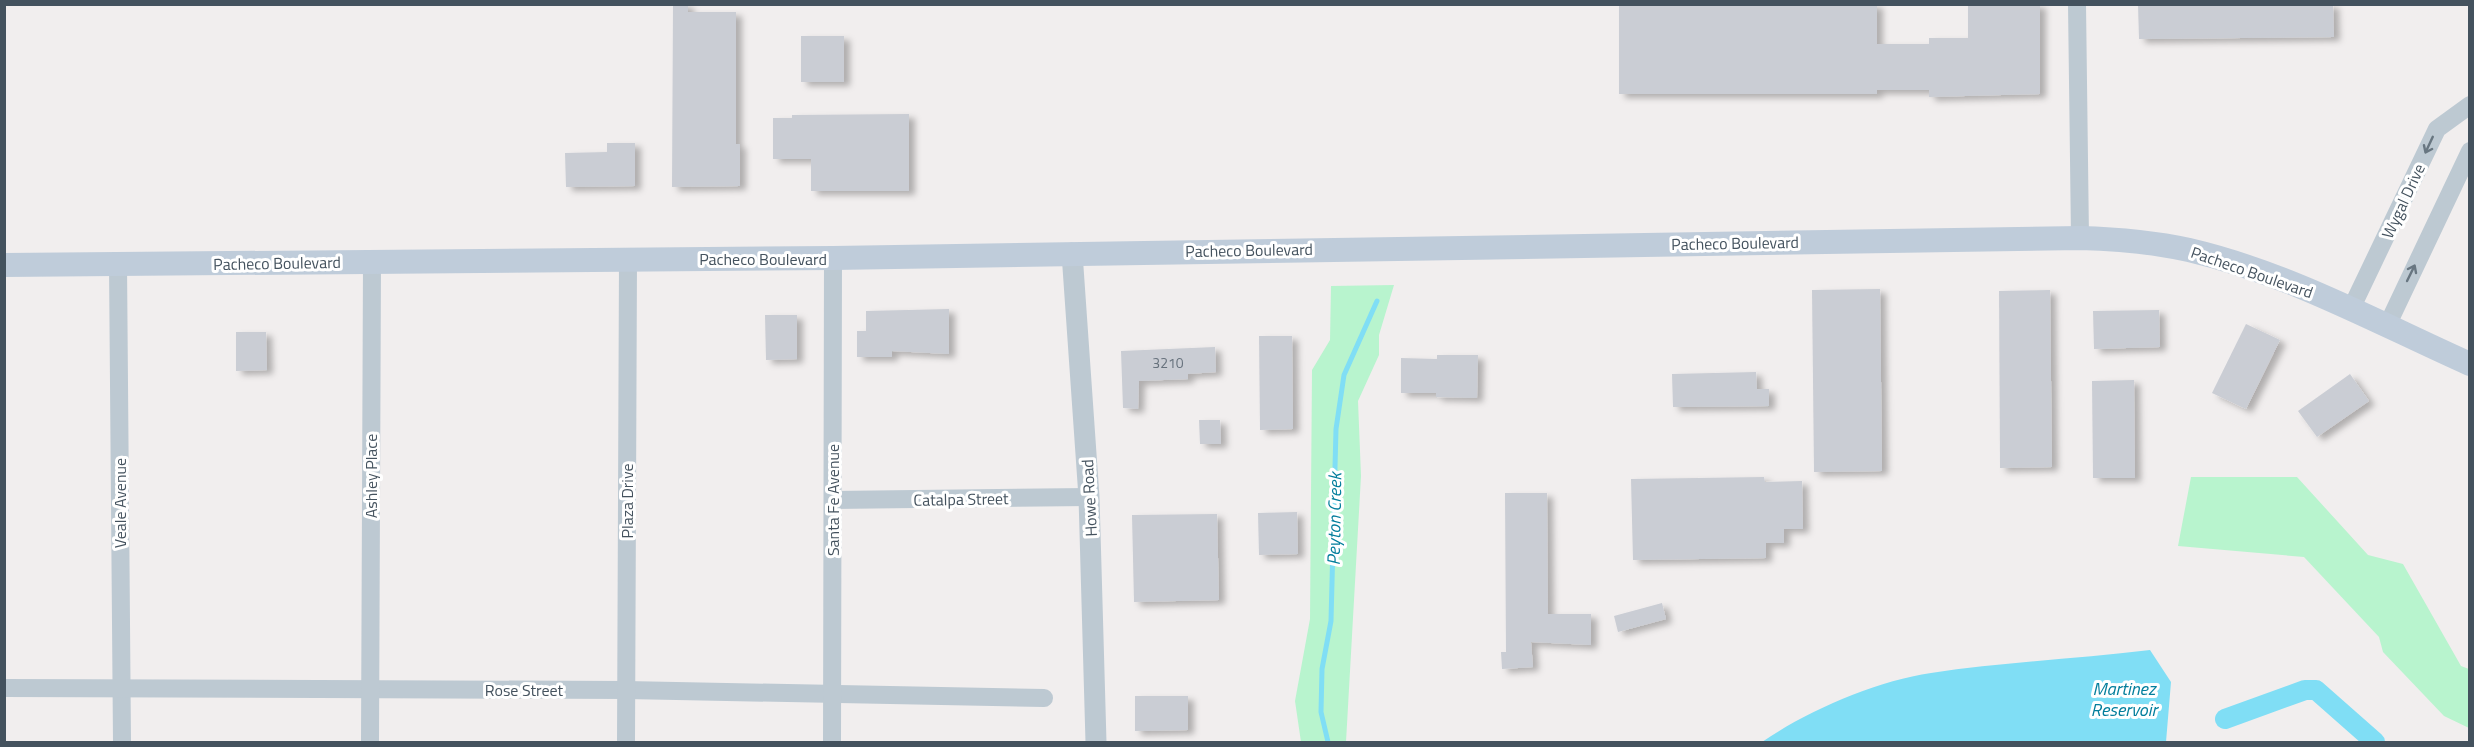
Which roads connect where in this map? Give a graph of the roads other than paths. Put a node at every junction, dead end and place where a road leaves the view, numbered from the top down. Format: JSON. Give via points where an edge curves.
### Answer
{"nodes":[{"id":1,"x":2077,"y":4,"type":"edge"},
{"id":2,"x":2469,"y":105,"type":"edge"},
{"id":3,"x":2469,"y":151,"type":"edge"},
{"id":4,"x":2080,"y":238,"type":"junction"},
{"id":5,"x":1072,"y":253,"type":"junction"},
{"id":6,"x":832,"y":258,"type":"junction"},
{"id":7,"x":627,"y":260,"type":"junction"},
{"id":8,"x":372,"y":262,"type":"junction"},
{"id":9,"x":118,"y":264,"type":"junction"},
{"id":10,"x":4,"y":266,"type":"edge"},
{"id":11,"x":2351,"y":309,"type":"junction"},
{"id":12,"x":2387,"y":326,"type":"junction"},
{"id":13,"x":2469,"y":364,"type":"edge"},
{"id":14,"x":1089,"y":497,"type":"junction"},
{"id":15,"x":833,"y":500,"type":"junction"},
{"id":16,"x":4,"y":688,"type":"edge"},
{"id":17,"x":122,"y":688,"type":"junction"},
{"id":18,"x":370,"y":689,"type":"junction"},
{"id":19,"x":626,"y":690,"type":"junction"},
{"id":20,"x":833,"y":693,"type":"junction"},
{"id":21,"x":1044,"y":698,"type":"dead end"},
{"id":22,"x":122,"y":742,"type":"edge"},
{"id":23,"x":370,"y":742,"type":"edge"},
{"id":24,"x":626,"y":742,"type":"edge"},
{"id":25,"x":832,"y":742,"type":"edge"},
{"id":26,"x":1096,"y":742,"type":"edge"}],
"edges":[{"from":1,"to":4,"type":"street"},
{"from":2,"to":11,"type":"street","name":"Wygal Drive","one_way":true,"via":[[2436,129]]},
{"from":12,"to":3,"type":"street","one_way":true},
{"from":4,"to":5,"type":"main road","name":"Pacheco Boulevard"},
{"from":4,"to":11,"type":"main road","name":"Pacheco Boulevard","via":[[2121,239],[2188,250],[2258,271]]},
{"from":5,"to":6,"type":"main road","name":"Pacheco Boulevard"},
{"from":5,"to":14,"type":"street","name":"Howe Road"},
{"from":6,"to":7,"type":"main road","name":"Pacheco Boulevard"},
{"from":6,"to":15,"type":"street","name":"Santa Fe Avenue"},
{"from":7,"to":8,"type":"main road","name":"Pacheco Boulevard"},
{"from":7,"to":19,"type":"street","name":"Plaza Drive"},
{"from":8,"to":9,"type":"main road","name":"Pacheco Boulevard"},
{"from":8,"to":18,"type":"street","name":"Ashley Place"},
{"from":9,"to":10,"type":"main road","name":"Pacheco Boulevard"},
{"from":9,"to":17,"type":"street","name":"Veale Avenue"},
{"from":11,"to":12,"type":"main road","name":"Pacheco Boulevard"},
{"from":12,"to":13,"type":"main road","name":"Pacheco Boulevard"},
{"from":14,"to":15,"type":"street","name":"Catalpa Street"},
{"from":14,"to":26,"type":"street","name":"Howe Road"},
{"from":15,"to":20,"type":"street","name":"Santa Fe Avenue"},
{"from":16,"to":17,"type":"street","name":"Rose Street"},
{"from":17,"to":18,"type":"street","name":"Rose Street"},
{"from":17,"to":22,"type":"street","name":"Veale Avenue"},
{"from":18,"to":19,"type":"street","name":"Rose Street"},
{"from":18,"to":23,"type":"street","name":"Ashley Place"},
{"from":19,"to":20,"type":"street","name":"Rose Street"},
{"from":19,"to":24,"type":"street","name":"Plaza Drive"},
{"from":20,"to":21,"type":"street","name":"Rose Street","via":[[909,698]]},
{"from":20,"to":25,"type":"street","name":"Santa Fe Avenue"}]}
